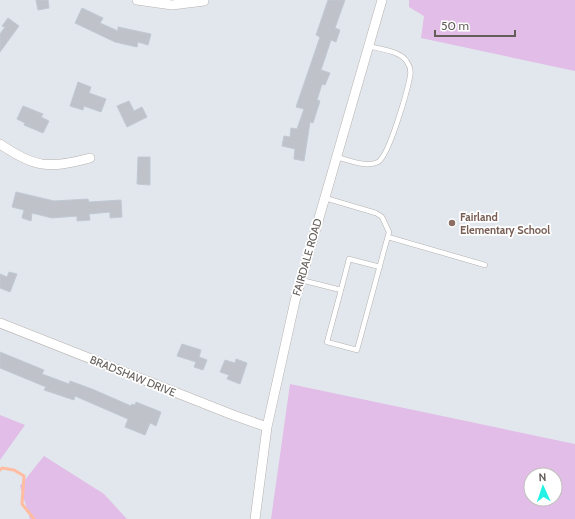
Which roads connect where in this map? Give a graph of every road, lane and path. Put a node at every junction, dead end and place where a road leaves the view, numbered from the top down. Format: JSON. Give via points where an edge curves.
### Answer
{"nodes":[{"id":1,"x":137,"y":0,"type":"edge"},
{"id":2,"x":382,"y":0,"type":"edge"},
{"id":3,"x":204,"y":1,"type":"dead end"},
{"id":4,"x":368,"y":46,"type":"junction"},
{"id":5,"x":0,"y":144,"type":"edge"},
{"id":6,"x":336,"y":157,"type":"junction"},
{"id":7,"x":90,"y":158,"type":"dead end"},
{"id":8,"x":325,"y":198,"type":"junction"},
{"id":9,"x":388,"y":237,"type":"junction"},
{"id":10,"x":485,"y":265,"type":"dead end"},
{"id":11,"x":380,"y":267,"type":"junction"},
{"id":12,"x":301,"y":280,"type":"junction"},
{"id":13,"x":341,"y":290,"type":"junction"},
{"id":14,"x":0,"y":323,"type":"edge"},
{"id":15,"x":267,"y":426,"type":"junction"},
{"id":16,"x":254,"y":519,"type":"edge"}],
"edges":[{"from":1,"to":3,"type":"street","via":[[172,5]]},
{"from":2,"to":4,"type":"street","name":"FAIRDALE ROAD"},
{"from":4,"to":6,"type":"street","name":"FAIRDALE ROAD"},
{"from":4,"to":6,"type":"lane","via":[[401,55],[407,61],[410,76],[389,147],[380,161],[363,164]]},
{"from":5,"to":7,"type":"street","via":[[33,164],[63,165]]},
{"from":6,"to":8,"type":"street","name":"FAIRDALE ROAD"},
{"from":8,"to":9,"type":"lane","via":[[376,213],[382,217],[389,232]]},
{"from":8,"to":12,"type":"street","name":"FAIRDALE ROAD"},
{"from":9,"to":10,"type":"lane"},
{"from":9,"to":11,"type":"lane"},
{"from":11,"to":13,"type":"lane","via":[[349,259]]},
{"from":11,"to":13,"type":"lane","via":[[357,350],[327,342]]},
{"from":12,"to":13,"type":"lane"},
{"from":12,"to":15,"type":"street","name":"FAIRDALE ROAD"},
{"from":14,"to":15,"type":"street","name":"BRADSHAW DRIVE","via":[[233,416]]},
{"from":15,"to":16,"type":"street","name":"FAIRDALE ROAD"}]}
